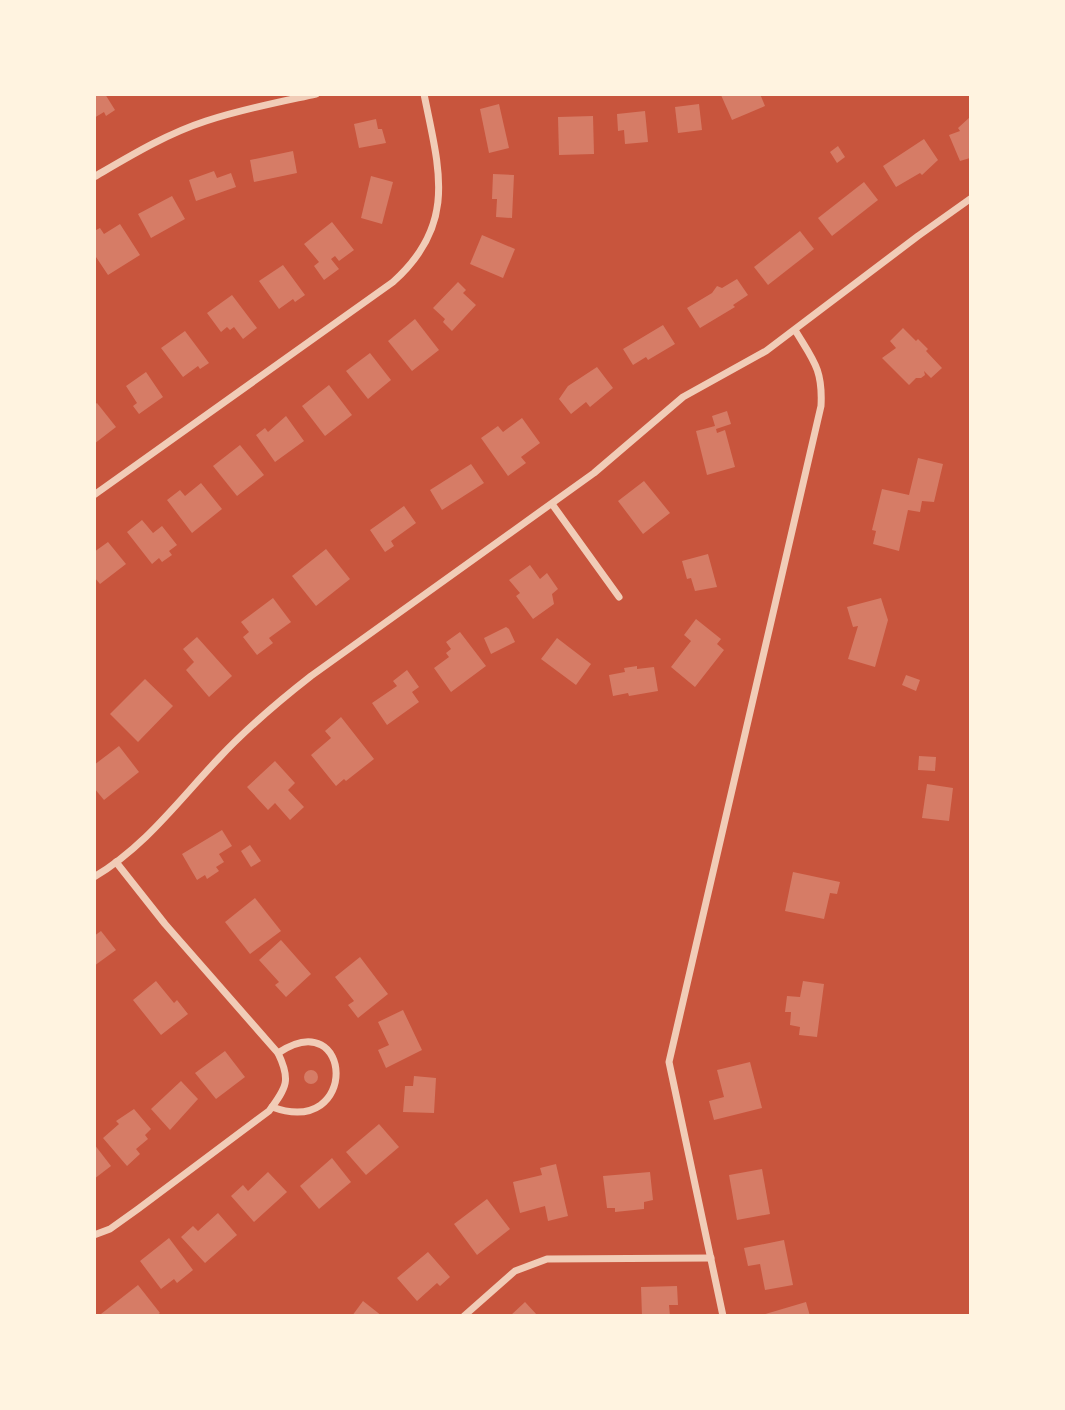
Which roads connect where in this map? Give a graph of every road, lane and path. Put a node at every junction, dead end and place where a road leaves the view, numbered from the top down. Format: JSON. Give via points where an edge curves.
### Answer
{"nodes":[{"id":1,"x":316,"y":94,"type":"edge"},
{"id":2,"x":424,"y":94,"type":"edge"},
{"id":3,"x":94,"y":177,"type":"edge"},
{"id":4,"x":971,"y":199,"type":"edge"},
{"id":5,"x":795,"y":330,"type":"junction"},
{"id":6,"x":94,"y":495,"type":"edge"},
{"id":7,"x":552,"y":504,"type":"junction"},
{"id":8,"x":619,"y":597,"type":"dead end"},
{"id":9,"x":116,"y":862,"type":"junction"},
{"id":10,"x":94,"y":877,"type":"edge"},
{"id":11,"x":278,"y":1053,"type":"junction"},
{"id":12,"x":272,"y":1107,"type":"junction"},
{"id":13,"x":94,"y":1235,"type":"edge"},
{"id":14,"x":711,"y":1258,"type":"junction"},
{"id":15,"x":464,"y":1315,"type":"edge"},
{"id":16,"x":723,"y":1315,"type":"edge"}],
"edges":[{"from":1,"to":3,"type":"street","via":[[205,121]]},
{"from":2,"to":6,"type":"street","via":[[440,186],[431,233],[417,258],[393,282]]},
{"from":4,"to":5,"type":"street"},
{"from":5,"to":7,"type":"street","via":[[683,397]]},
{"from":5,"to":14,"type":"street","via":[[818,368],[821,405],[669,1062]]},
{"from":7,"to":8,"type":"street"},
{"from":7,"to":9,"type":"street","via":[[278,702]]},
{"from":9,"to":10,"type":"street"},
{"from":9,"to":11,"type":"street"},
{"from":11,"to":12,"type":"street","via":[[287,1073],[283,1092]]},
{"from":11,"to":12,"type":"street","via":[[298,1042],[321,1044],[337,1068],[337,1084],[328,1098],[302,1113]]},
{"from":12,"to":13,"type":"street","via":[[138,1209]]},
{"from":14,"to":15,"type":"street","via":[[547,1259],[515,1271]]},
{"from":14,"to":16,"type":"street"}]}
